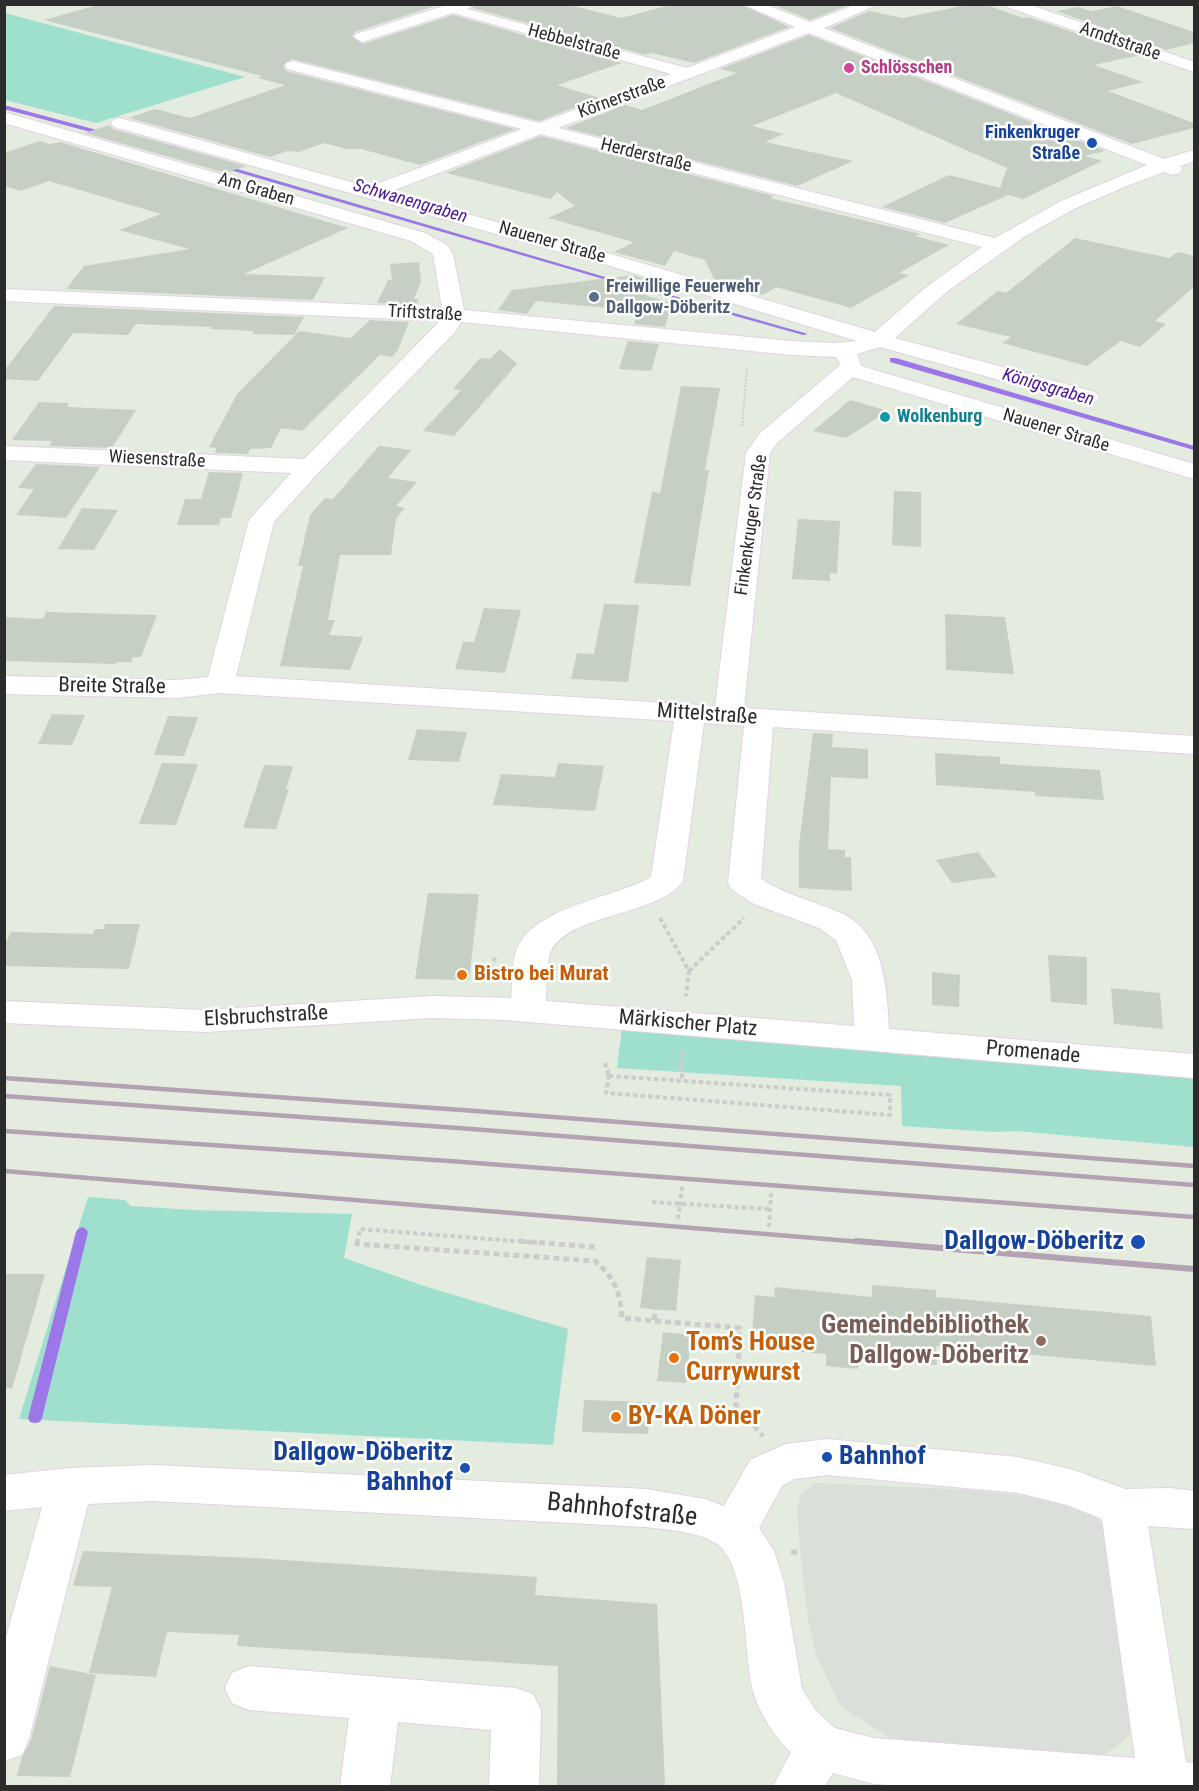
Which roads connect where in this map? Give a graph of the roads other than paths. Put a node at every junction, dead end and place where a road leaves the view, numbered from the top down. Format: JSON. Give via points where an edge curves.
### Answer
{"nodes":[{"id":1,"x":749,"y":4,"type":"edge"},
{"id":2,"x":872,"y":4,"type":"edge"},
{"id":3,"x":1012,"y":4,"type":"edge"},
{"id":4,"x":463,"y":8,"type":"edge"},
{"id":5,"x":809,"y":28,"type":"junction"},
{"id":6,"x":362,"y":37,"type":"dead end"},
{"id":7,"x":293,"y":66,"type":"dead end"},
{"id":8,"x":1194,"y":67,"type":"edge"},
{"id":9,"x":688,"y":73,"type":"junction"},
{"id":10,"x":120,"y":123,"type":"dead end"},
{"id":11,"x":7,"y":126,"type":"edge"},
{"id":12,"x":539,"y":129,"type":"junction"},
{"id":13,"x":1194,"y":155,"type":"edge"},
{"id":14,"x":1163,"y":165,"type":"junction"},
{"id":15,"x":1190,"y":175,"type":"dead end"},
{"id":16,"x":372,"y":192,"type":"junction"},
{"id":17,"x":998,"y":245,"type":"junction"},
{"id":18,"x":4,"y":296,"type":"edge"},
{"id":19,"x":454,"y":315,"type":"junction"},
{"id":20,"x":878,"y":340,"type":"junction"},
{"id":21,"x":847,"y":360,"type":"junction"},
{"id":22,"x":1087,"y":397,"type":"dead end"},
{"id":23,"x":4,"y":453,"type":"edge"},
{"id":24,"x":310,"y":467,"type":"junction"},
{"id":25,"x":1194,"y":472,"type":"edge"},
{"id":26,"x":220,"y":684,"type":"junction"},
{"id":27,"x":4,"y":685,"type":"edge"},
{"id":28,"x":690,"y":714,"type":"junction"},
{"id":29,"x":728,"y":717,"type":"junction"},
{"id":30,"x":759,"y":718,"type":"junction"},
{"id":31,"x":1194,"y":745,"type":"edge"},
{"id":32,"x":528,"y":1010,"type":"junction"},
{"id":33,"x":4,"y":1012,"type":"edge"},
{"id":34,"x":872,"y":1040,"type":"junction"},
{"id":35,"x":1194,"y":1066,"type":"edge"},
{"id":36,"x":70,"y":1486,"type":"junction"},
{"id":37,"x":4,"y":1493,"type":"edge"},
{"id":38,"x":1113,"y":1503,"type":"junction"},
{"id":39,"x":1194,"y":1510,"type":"edge"},
{"id":40,"x":734,"y":1530,"type":"junction"},
{"id":41,"x":249,"y":1688,"type":"dead end"},
{"id":42,"x":376,"y":1700,"type":"junction"},
{"id":43,"x":4,"y":1739,"type":"edge"},
{"id":44,"x":809,"y":1767,"type":"edge"},
{"id":45,"x":1179,"y":1785,"type":"edge"},
{"id":46,"x":365,"y":1786,"type":"edge"},
{"id":47,"x":514,"y":1786,"type":"edge"}],
"edges":[{"from":1,"to":5,"type":"street"},
{"from":2,"to":5,"type":"street","name":"Körnerstraße"},
{"from":3,"to":8,"type":"street","name":"Arndtstraße"},
{"from":4,"to":6,"type":"street"},
{"from":4,"to":9,"type":"street","name":"Hebbelstraße"},
{"from":5,"to":9,"type":"street","name":"Körnerstraße"},
{"from":5,"to":14,"type":"street"},
{"from":7,"to":12,"type":"street","name":"Herderstraße"},
{"from":9,"to":12,"type":"street","name":"Körnerstraße"},
{"from":10,"to":16,"type":"street","name":"Nauener Straße"},
{"from":11,"to":19,"type":"street","name":"Am Graben","via":[[35,125],[418,237],[443,254]]},
{"from":12,"to":16,"type":"street","name":"Körnerstraße"},
{"from":12,"to":17,"type":"street","name":"Herderstraße"},
{"from":13,"to":14,"type":"street","name":"Finkenkruger Straße"},
{"from":14,"to":15,"type":"street"},
{"from":14,"to":17,"type":"street","name":"Finkenkruger Straße","via":[[1070,205]]},
{"from":16,"to":20,"type":"street","name":"Nauener Straße"},
{"from":17,"to":20,"type":"street","name":"Finkenkruger Straße","via":[[924,299]]},
{"from":18,"to":19,"type":"street","name":"Triftstraße"},
{"from":19,"to":21,"type":"street","name":"Triftstraße","via":[[750,343]]},
{"from":19,"to":24,"type":"street","via":[[447,327]]},
{"from":20,"to":21,"type":"street","name":"Finkenkruger Straße"},
{"from":20,"to":22,"type":"street","name":"Nauener Straße"},
{"from":21,"to":25,"type":"street","name":"Nauener Straße"},
{"from":21,"to":29,"type":"street","name":"Finkenkruger Straße","via":[[768,438],[758,453]]},
{"from":23,"to":24,"type":"street","name":"Wiesenstraße"},
{"from":24,"to":26,"type":"street","via":[[262,520]]},
{"from":26,"to":27,"type":"street","name":"Breite Straße","via":[[177,689]]},
{"from":26,"to":28,"type":"street","name":"Mittelstraße"},
{"from":28,"to":29,"type":"street","name":"Mittelstraße"},
{"from":28,"to":32,"type":"street","via":[[667,880],[647,893],[569,919],[545,935],[533,951]]},
{"from":29,"to":30,"type":"street","name":"Mittelstraße"},
{"from":30,"to":31,"type":"street","name":"Mittelstraße"},
{"from":30,"to":34,"type":"street","via":[[744,883],[766,897],[831,921],[851,935],[869,980]]},
{"from":32,"to":33,"type":"street","name":"Elsbruchstraße","via":[[432,1007],[205,1021]]},
{"from":32,"to":34,"type":"street","name":"Märkischer Platz"},
{"from":34,"to":35,"type":"street","name":"Promenade"},
{"from":36,"to":37,"type":"street","name":"Bahnhofstraße"},
{"from":36,"to":40,"type":"street","name":"Bahnhofstraße","via":[[240,1486],[646,1508],[705,1518]]},
{"from":36,"to":43,"type":"street"},
{"from":38,"to":39,"type":"street"},
{"from":38,"to":40,"type":"street","via":[[1074,1488],[1018,1475],[826,1457],[786,1462],[766,1473]]},
{"from":38,"to":45,"type":"street"},
{"from":40,"to":44,"type":"street","via":[[751,1551],[761,1582],[778,1694],[798,1727]]},
{"from":41,"to":42,"type":"street"},
{"from":42,"to":46,"type":"street"},
{"from":42,"to":47,"type":"street","via":[[516,1710]]},
{"from":44,"to":45,"type":"street","via":[[874,1761]]}]}
